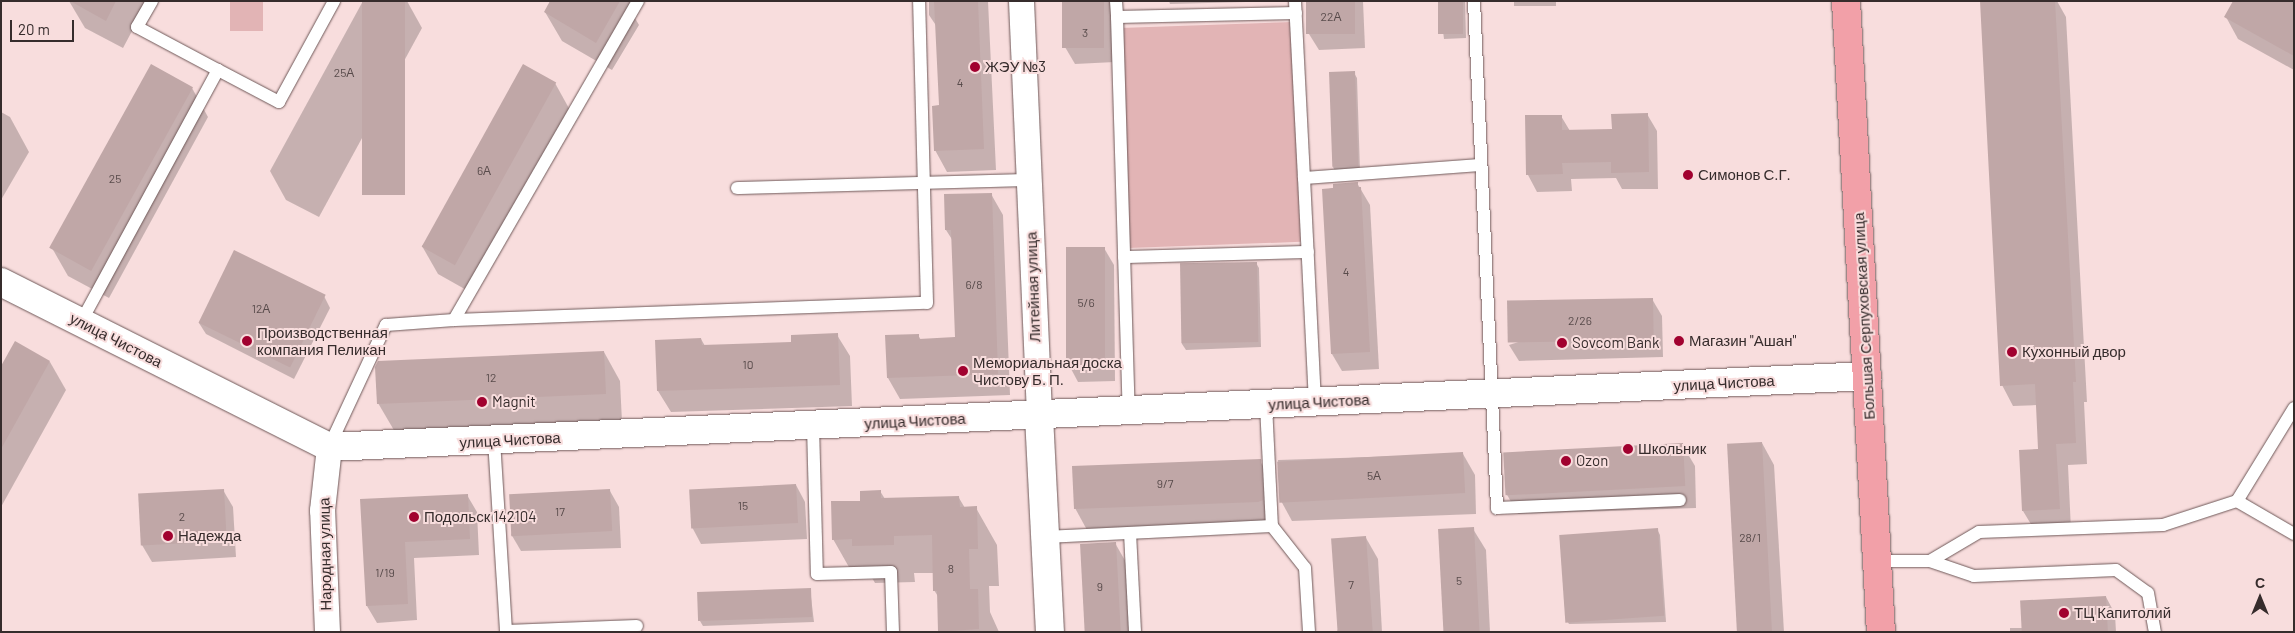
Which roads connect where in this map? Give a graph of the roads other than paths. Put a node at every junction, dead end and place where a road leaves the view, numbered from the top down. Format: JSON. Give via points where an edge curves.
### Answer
{"nodes":[{"id":1,"x":152,"y":1,"type":"edge"},
{"id":2,"x":334,"y":1,"type":"edge"},
{"id":3,"x":638,"y":1,"type":"edge"},
{"id":4,"x":919,"y":1,"type":"edge"},
{"id":5,"x":1021,"y":1,"type":"edge"},
{"id":6,"x":1116,"y":1,"type":"edge"},
{"id":7,"x":1474,"y":1,"type":"edge"},
{"id":8,"x":1846,"y":1,"type":"edge"},
{"id":9,"x":1296,"y":7,"type":"edge"},
{"id":10,"x":1117,"y":17,"type":"junction"},
{"id":11,"x":218,"y":70,"type":"junction"},
{"id":12,"x":1481,"y":165,"type":"junction"},
{"id":13,"x":1304,"y":178,"type":"junction"},
{"id":14,"x":1029,"y":180,"type":"junction"},
{"id":15,"x":924,"y":184,"type":"junction"},
{"id":16,"x":737,"y":188,"type":"dead end"},
{"id":17,"x":1308,"y":252,"type":"junction"},
{"id":18,"x":1124,"y":257,"type":"junction"},
{"id":19,"x":1,"y":282,"type":"edge"},
{"id":20,"x":454,"y":320,"type":"junction"},
{"id":21,"x":81,"y":322,"type":"junction"},
{"id":22,"x":1867,"y":376,"type":"junction"},
{"id":23,"x":1492,"y":394,"type":"junction"},
{"id":24,"x":1315,"y":402,"type":"junction"},
{"id":25,"x":1266,"y":405,"type":"junction"},
{"id":26,"x":2294,"y":408,"type":"edge"},
{"id":27,"x":1129,"y":411,"type":"junction"},
{"id":28,"x":1039,"y":416,"type":"junction"},
{"id":29,"x":813,"y":426,"type":"junction"},
{"id":30,"x":494,"y":440,"type":"junction"},
{"id":31,"x":329,"y":447,"type":"junction"},
{"id":32,"x":1680,"y":500,"type":"dead end"},
{"id":33,"x":2237,"y":501,"type":"junction"},
{"id":34,"x":1272,"y":526,"type":"junction"},
{"id":35,"x":1130,"y":533,"type":"junction"},
{"id":36,"x":2294,"y":534,"type":"edge"},
{"id":37,"x":1045,"y":538,"type":"junction"},
{"id":38,"x":1878,"y":561,"type":"junction"},
{"id":39,"x":1930,"y":561,"type":"junction"},
{"id":40,"x":637,"y":626,"type":"dead end"},
{"id":41,"x":327,"y":632,"type":"edge"},
{"id":42,"x":893,"y":632,"type":"edge"},
{"id":43,"x":1050,"y":632,"type":"edge"},
{"id":44,"x":1135,"y":632,"type":"edge"},
{"id":45,"x":1308,"y":632,"type":"edge"},
{"id":46,"x":1881,"y":632,"type":"edge"},
{"id":47,"x":2155,"y":632,"type":"edge"}],
"edges":[{"from":1,"to":11,"type":"lane","via":[[137,27]]},
{"from":2,"to":11,"type":"lane","via":[[279,102]]},
{"from":3,"to":20,"type":"lane"},
{"from":4,"to":15,"type":"lane"},
{"from":5,"to":14,"type":"street","name":"Литейная улица"},
{"from":6,"to":10,"type":"lane"},
{"from":7,"to":12,"type":"lane"},
{"from":8,"to":22,"type":"main road","name":"Большая Серпуховская улица"},
{"from":9,"to":10,"type":"lane"},
{"from":9,"to":13,"type":"lane"},
{"from":10,"to":18,"type":"lane"},
{"from":11,"to":21,"type":"lane"},
{"from":12,"to":13,"type":"lane"},
{"from":12,"to":23,"type":"lane"},
{"from":13,"to":17,"type":"lane"},
{"from":14,"to":15,"type":"lane"},
{"from":14,"to":28,"type":"street","name":"Литейная улица"},
{"from":15,"to":16,"type":"lane"},
{"from":15,"to":20,"type":"lane","via":[[927,303]]},
{"from":17,"to":18,"type":"lane"},
{"from":17,"to":24,"type":"lane"},
{"from":18,"to":27,"type":"lane"},
{"from":19,"to":21,"type":"street","name":"улица Чистова"},
{"from":20,"to":31,"type":"lane","via":[[386,325]]},
{"from":21,"to":31,"type":"street","name":"улица Чистова"},
{"from":22,"to":23,"type":"street","name":"улица Чистова"},
{"from":22,"to":38,"type":"main road","name":"Большая Серпуховская улица"},
{"from":23,"to":24,"type":"street","name":"улица Чистова"},
{"from":23,"to":32,"type":"lane","via":[[1497,508]]},
{"from":24,"to":25,"type":"street","name":"улица Чистова"},
{"from":25,"to":27,"type":"street","name":"улица Чистова"},
{"from":25,"to":34,"type":"lane"},
{"from":26,"to":33,"type":"lane"},
{"from":27,"to":28,"type":"street","name":"улица Чистова"},
{"from":28,"to":29,"type":"street","name":"улица Чистова"},
{"from":28,"to":37,"type":"street","name":"Литейная улица"},
{"from":29,"to":30,"type":"street","name":"улица Чистова"},
{"from":29,"to":42,"type":"lane","via":[[817,574],[891,572]]},
{"from":30,"to":31,"type":"street","name":"улица Чистова"},
{"from":30,"to":40,"type":"lane","via":[[506,632]]},
{"from":31,"to":41,"type":"street","name":"Народная улица","via":[[322,510]]},
{"from":33,"to":36,"type":"lane"},
{"from":33,"to":39,"type":"lane","via":[[2163,525],[1979,532]]},
{"from":34,"to":35,"type":"lane"},
{"from":34,"to":45,"type":"lane","via":[[1305,568]]},
{"from":35,"to":37,"type":"lane"},
{"from":35,"to":44,"type":"lane"},
{"from":37,"to":43,"type":"street","name":"Литейная улица"},
{"from":38,"to":39,"type":"lane"},
{"from":38,"to":46,"type":"main road","name":"Большая Серпуховская улица"},
{"from":39,"to":47,"type":"lane","via":[[1974,576],[2116,570],[2148,592]]}]}
